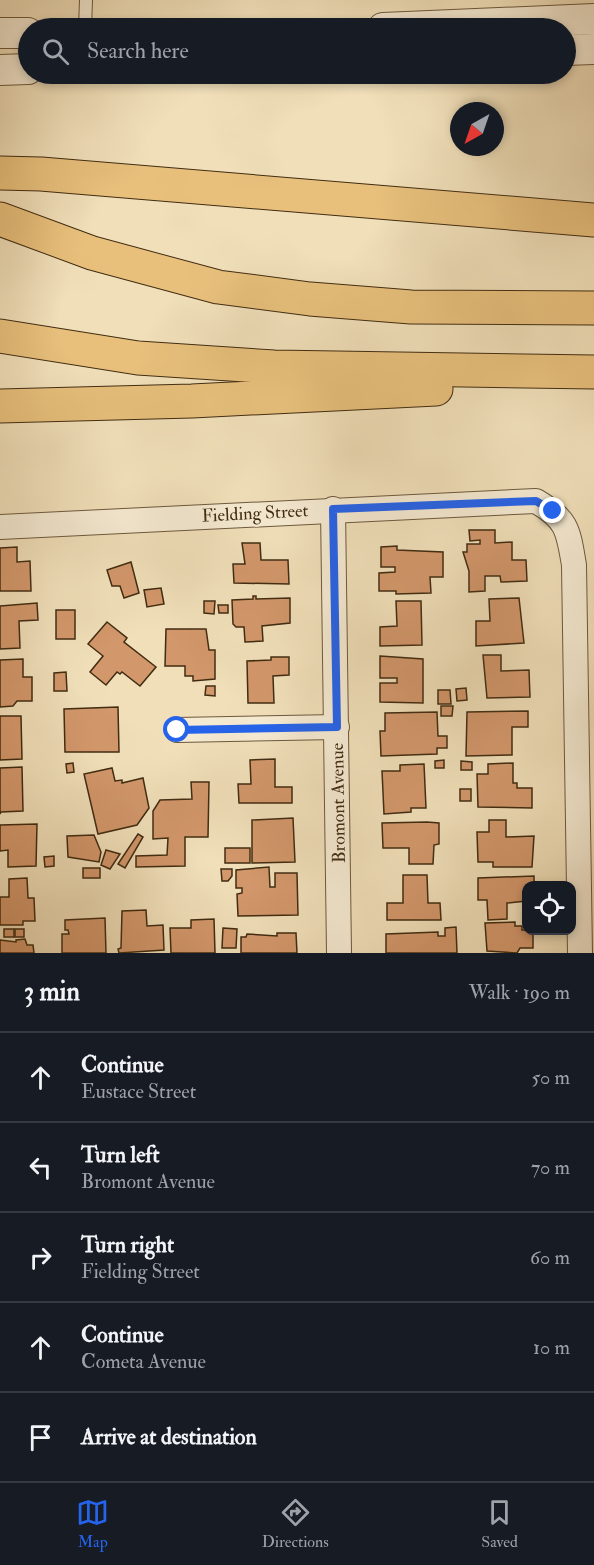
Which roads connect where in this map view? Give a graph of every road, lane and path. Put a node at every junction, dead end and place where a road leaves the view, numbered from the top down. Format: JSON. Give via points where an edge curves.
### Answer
{"nodes":[{"id":1,"x":86,"y":0,"type":"edge"},
{"id":2,"x":85,"y":18,"type":"edge"},
{"id":3,"x":594,"y":19,"type":"edge"},
{"id":4,"x":576,"y":20,"type":"edge"},
{"id":5,"x":0,"y":33,"type":"edge"},
{"id":6,"x":18,"y":33,"type":"edge"},
{"id":7,"x":594,"y":49,"type":"edge"},
{"id":8,"x":576,"y":50,"type":"edge"},
{"id":9,"x":18,"y":69,"type":"edge"},
{"id":10,"x":0,"y":70,"type":"edge"},
{"id":11,"x":0,"y":173,"type":"edge"},
{"id":12,"x":0,"y":219,"type":"edge"},
{"id":13,"x":594,"y":220,"type":"edge"},
{"id":14,"x":594,"y":308,"type":"edge"},
{"id":15,"x":0,"y":336,"type":"edge"},
{"id":16,"x":594,"y":372,"type":"edge"},
{"id":17,"x":594,"y":381,"type":"edge"},
{"id":18,"x":0,"y":406,"type":"edge"},
{"id":19,"x":333,"y":509,"type":"junction"},
{"id":20,"x":0,"y":527,"type":"edge"},
{"id":21,"x":584,"y":566,"type":"edge"},
{"id":22,"x":337,"y":727,"type":"junction"},
{"id":23,"x":177,"y":730,"type":"dead end"},
{"id":24,"x":339,"y":953,"type":"edge"},
{"id":25,"x":580,"y":953,"type":"edge"}],
"edges":[{"from":1,"to":2,"type":"lane"},
{"from":3,"to":4,"type":"street"},
{"from":5,"to":6,"type":"street"},
{"from":7,"to":8,"type":"street"},
{"from":9,"to":10,"type":"street"},
{"from":11,"to":13,"type":"highway"},
{"from":12,"to":14,"type":"highway","via":[[92,253],[218,287],[411,307]]},
{"from":15,"to":16,"type":"highway","via":[[138,358],[274,367]]},
{"from":17,"to":18,"type":"highway","via":[[192,401]]},
{"from":19,"to":20,"type":"street","name":"Fielding Street"},
{"from":19,"to":21,"type":"street","name":"Fielding Street","via":[[536,501],[553,511],[568,530]]},
{"from":19,"to":22,"type":"street","name":"Bromont Avenue"},
{"from":21,"to":25,"type":"street","name":"Fielding Street"},
{"from":22,"to":23,"type":"street"},
{"from":22,"to":24,"type":"street","name":"Bromont Avenue"}]}
